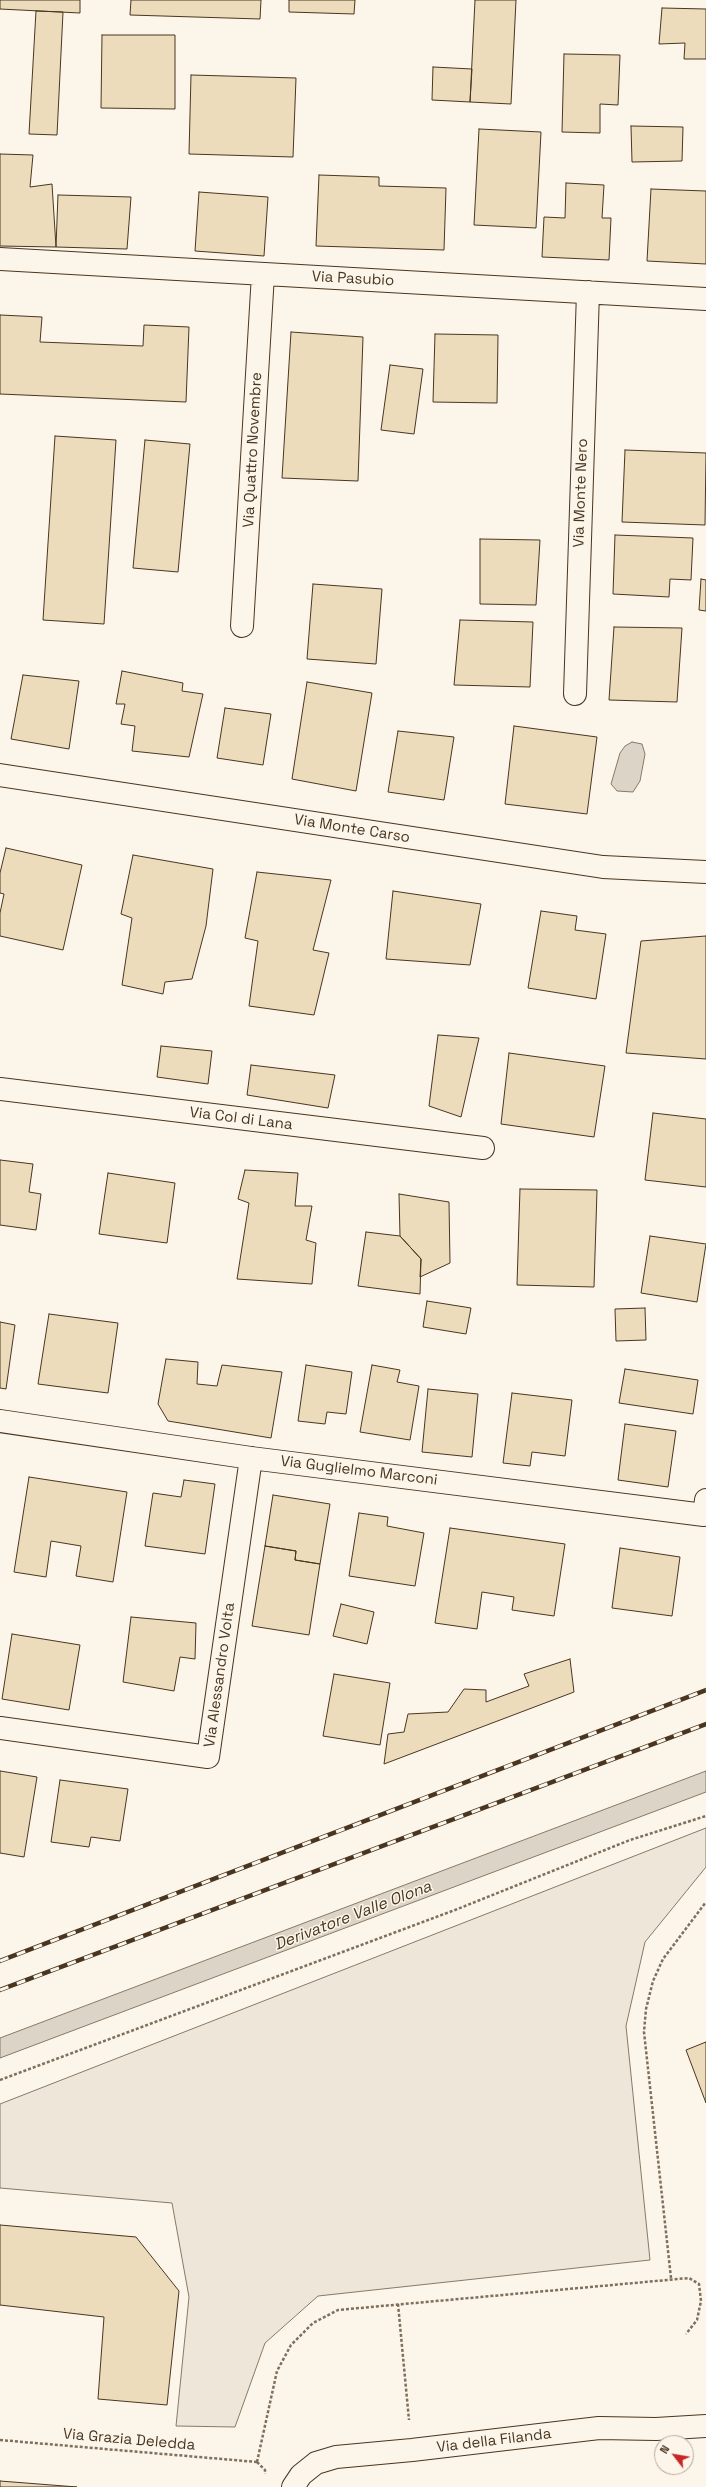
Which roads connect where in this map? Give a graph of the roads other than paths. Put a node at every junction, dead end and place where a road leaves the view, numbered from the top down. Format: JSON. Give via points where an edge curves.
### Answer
{"nodes":[{"id":1,"x":0,"y":259,"type":"edge"},
{"id":2,"x":263,"y":274,"type":"junction"},
{"id":3,"x":588,"y":292,"type":"junction"},
{"id":4,"x":706,"y":299,"type":"edge"},
{"id":5,"x":242,"y":626,"type":"dead end"},
{"id":6,"x":575,"y":694,"type":"dead end"},
{"id":7,"x":0,"y":775,"type":"edge"},
{"id":8,"x":706,"y":872,"type":"edge"},
{"id":9,"x":0,"y":1089,"type":"edge"},
{"id":10,"x":483,"y":1148,"type":"dead end"},
{"id":11,"x":0,"y":1421,"type":"edge"},
{"id":12,"x":251,"y":1458,"type":"junction"},
{"id":13,"x":706,"y":1500,"type":"edge"},
{"id":14,"x":0,"y":1728,"type":"edge"},
{"id":15,"x":706,"y":2426,"type":"edge"},
{"id":16,"x":293,"y":2487,"type":"edge"}],
"edges":[{"from":1,"to":2,"type":"street","name":"Via Pasubio"},
{"from":2,"to":3,"type":"street","name":"Via Pasubio"},
{"from":2,"to":5,"type":"street","name":"Via Quattro Novembre"},
{"from":3,"to":4,"type":"street","name":"Via Pasubio"},
{"from":3,"to":6,"type":"street","name":"Via Monte Nero"},
{"from":7,"to":8,"type":"street","name":"Via Monte Carso","via":[[603,867]]},
{"from":9,"to":10,"type":"street","name":"Via Col di Lana"},
{"from":11,"to":12,"type":"street","name":"Via Guglielmo Marconi"},
{"from":12,"to":13,"type":"street","name":"Via Guglielmo Marconi","via":[[704,1515]]},
{"from":12,"to":14,"type":"street","name":"Via Alessandro Volta","via":[[208,1756]]},
{"from":15,"to":16,"type":"street","name":"Via della Filanda","via":[[656,2429],[599,2428],[336,2457],[316,2463],[301,2475]]}]}
